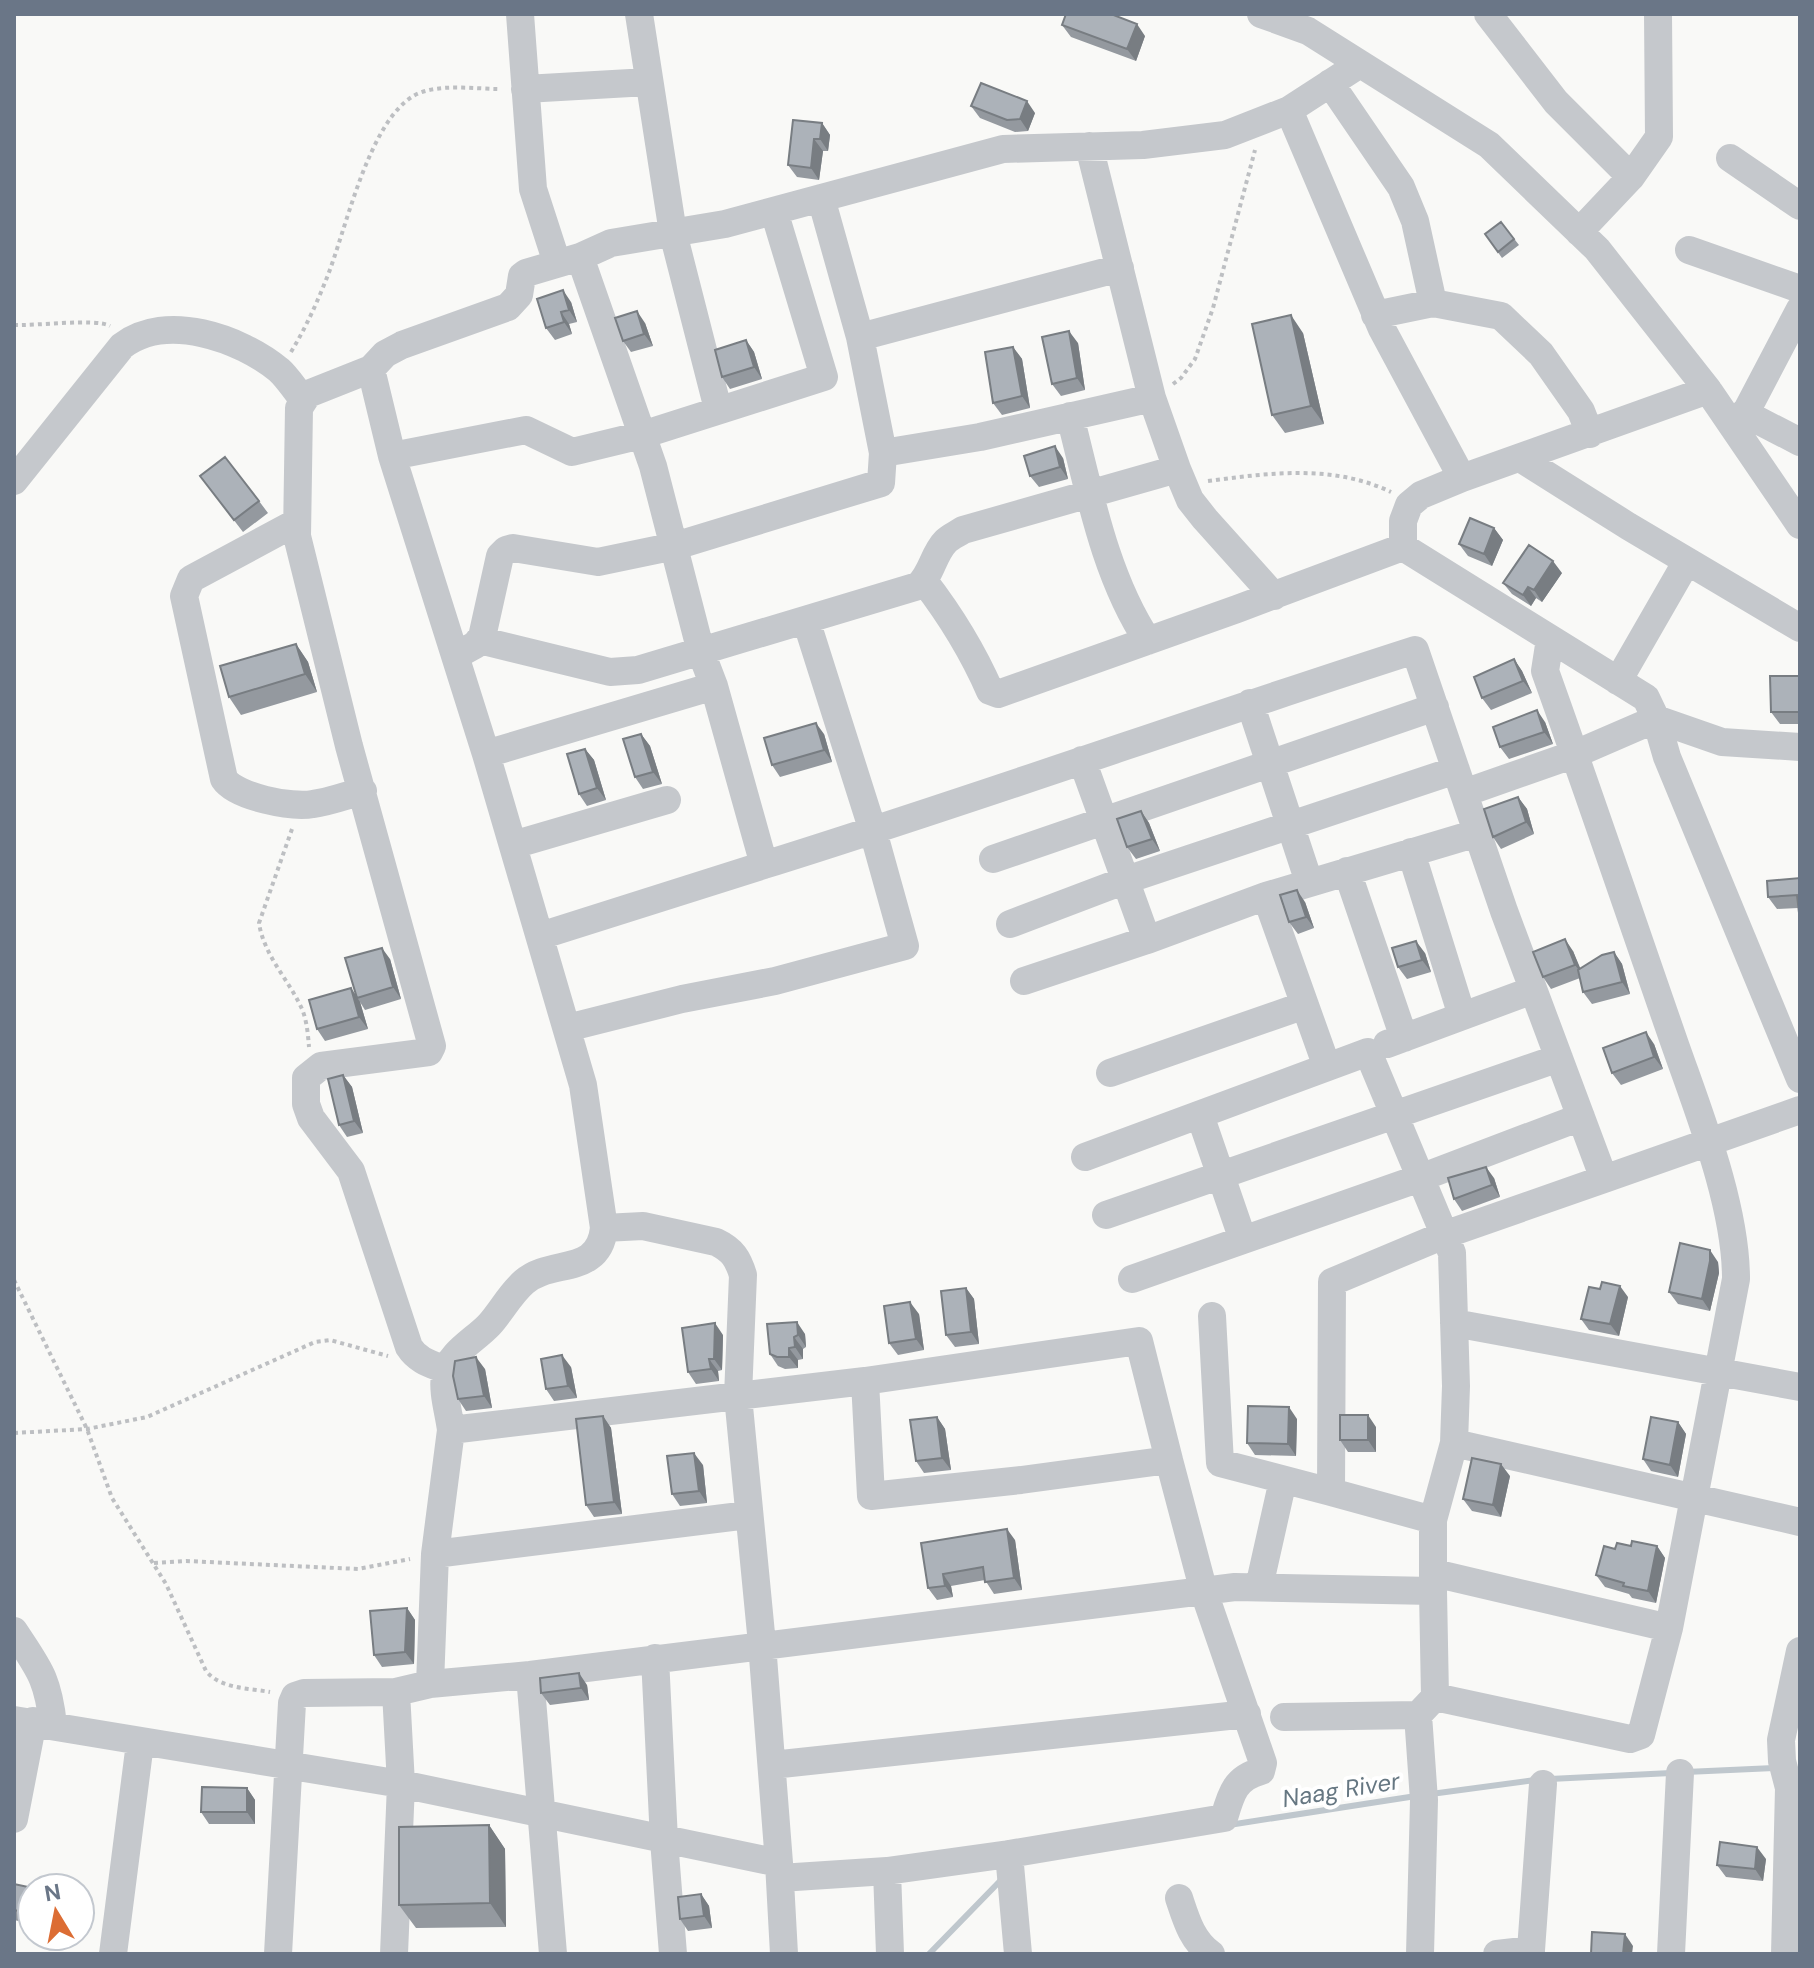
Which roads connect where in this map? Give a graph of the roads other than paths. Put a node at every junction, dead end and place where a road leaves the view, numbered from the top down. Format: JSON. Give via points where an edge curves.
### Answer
{"nodes":[{"id":1,"x":520,"y":14,"type":"edge"},
{"id":2,"x":639,"y":14,"type":"edge"},
{"id":3,"x":1261,"y":14,"type":"edge"},
{"id":4,"x":1488,"y":14,"type":"edge"},
{"id":5,"x":1658,"y":14,"type":"edge"},
{"id":6,"x":1360,"y":64,"type":"junction"},
{"id":7,"x":648,"y":82,"type":"junction"},
{"id":8,"x":1330,"y":83,"type":"junction"},
{"id":9,"x":525,"y":89,"type":"junction"},
{"id":10,"x":1289,"y":110,"type":"junction"},
{"id":11,"x":1089,"y":146,"type":"junction"},
{"id":12,"x":1730,"y":158,"type":"dead end"},
{"id":13,"x":1631,"y":177,"type":"junction"},
{"id":14,"x":821,"y":198,"type":"junction"},
{"id":15,"x":1800,"y":206,"type":"edge"},
{"id":16,"x":774,"y":211,"type":"junction"},
{"id":17,"x":1579,"y":232,"type":"junction"},
{"id":18,"x":673,"y":233,"type":"junction"},
{"id":19,"x":1689,"y":250,"type":"dead end"},
{"id":20,"x":568,"y":260,"type":"junction"},
{"id":21,"x":1120,"y":268,"type":"junction"},
{"id":22,"x":1800,"y":289,"type":"edge"},
{"id":23,"x":1433,"y":303,"type":"junction"},
{"id":24,"x":1800,"y":309,"type":"edge"},
{"id":25,"x":1375,"y":315,"type":"junction"},
{"id":26,"x":860,"y":337,"type":"junction"},
{"id":27,"x":371,"y":369,"type":"junction"},
{"id":28,"x":1708,"y":390,"type":"junction"},
{"id":29,"x":1152,"y":398,"type":"junction"},
{"id":30,"x":303,"y":399,"type":"junction"},
{"id":31,"x":718,"y":409,"type":"junction"},
{"id":32,"x":1070,"y":416,"type":"junction"},
{"id":33,"x":1740,"y":422,"type":"junction"},
{"id":34,"x":1590,"y":434,"type":"junction"},
{"id":35,"x":642,"y":435,"type":"junction"},
{"id":36,"x":1800,"y":442,"type":"edge"},
{"id":37,"x":883,"y":453,"type":"junction"},
{"id":38,"x":392,"y":456,"type":"junction"},
{"id":39,"x":1520,"y":458,"type":"junction"},
{"id":40,"x":1180,"y":476,"type":"junction"},
{"id":41,"x":1462,"y":478,"type":"junction"},
{"id":42,"x":14,"y":481,"type":"edge"},
{"id":43,"x":1090,"y":495,"type":"junction"},
{"id":44,"x":297,"y":522,"type":"junction"},
{"id":45,"x":1800,"y":525,"type":"edge"},
{"id":46,"x":675,"y":546,"type":"junction"},
{"id":47,"x":1403,"y":547,"type":"junction"},
{"id":48,"x":1687,"y":561,"type":"junction"},
{"id":49,"x":913,"y":586,"type":"junction"},
{"id":50,"x":1274,"y":596,"type":"junction"},
{"id":51,"x":806,"y":620,"type":"junction"},
{"id":52,"x":1800,"y":628,"type":"edge"},
{"id":53,"x":1550,"y":639,"type":"junction"},
{"id":54,"x":479,"y":640,"type":"junction"},
{"id":55,"x":1148,"y":641,"type":"junction"},
{"id":56,"x":701,"y":652,"type":"junction"},
{"id":57,"x":455,"y":656,"type":"junction"},
{"id":58,"x":638,"y":670,"type":"junction"},
{"id":59,"x":1618,"y":681,"type":"junction"},
{"id":60,"x":714,"y":686,"type":"junction"},
{"id":61,"x":1250,"y":703,"type":"junction"},
{"id":62,"x":648,"y":705,"type":"junction"},
{"id":63,"x":1435,"y":707,"type":"junction"},
{"id":64,"x":1656,"y":719,"type":"junction"},
{"id":65,"x":1800,"y":747,"type":"edge"},
{"id":66,"x":486,"y":754,"type":"junction"},
{"id":67,"x":1575,"y":754,"type":"junction"},
{"id":68,"x":1082,"y":760,"type":"junction"},
{"id":69,"x":1271,"y":764,"type":"junction"},
{"id":70,"x":1460,"y":782,"type":"junction"},
{"id":71,"x":363,"y":791,"type":"junction"},
{"id":72,"x":667,"y":800,"type":"dead end"},
{"id":73,"x":1105,"y":821,"type":"junction"},
{"id":74,"x":1291,"y":825,"type":"junction"},
{"id":75,"x":873,"y":831,"type":"junction"},
{"id":76,"x":1477,"y":833,"type":"junction"},
{"id":77,"x":513,"y":845,"type":"junction"},
{"id":78,"x":1411,"y":852,"type":"junction"},
{"id":79,"x":993,"y":859,"type":"dead end"},
{"id":80,"x":764,"y":865,"type":"junction"},
{"id":81,"x":1347,"y":871,"type":"junction"},
{"id":82,"x":1126,"y":880,"type":"junction"},
{"id":83,"x":1309,"y":882,"type":"junction"},
{"id":84,"x":1266,"y":896,"type":"junction"},
{"id":85,"x":1010,"y":924,"type":"dead end"},
{"id":86,"x":540,"y":936,"type":"junction"},
{"id":87,"x":1147,"y":940,"type":"junction"},
{"id":88,"x":1024,"y":981,"type":"dead end"},
{"id":89,"x":1533,"y":990,"type":"junction"},
{"id":90,"x":1305,"y":1005,"type":"junction"},
{"id":91,"x":1462,"y":1016,"type":"junction"},
{"id":92,"x":567,"y":1028,"type":"junction"},
{"id":93,"x":1404,"y":1038,"type":"junction"},
{"id":94,"x":1368,"y":1052,"type":"junction"},
{"id":95,"x":1559,"y":1058,"type":"junction"},
{"id":96,"x":1327,"y":1067,"type":"junction"},
{"id":97,"x":1110,"y":1073,"type":"dead end"},
{"id":98,"x":1800,"y":1079,"type":"edge"},
{"id":99,"x":1800,"y":1110,"type":"edge"},
{"id":100,"x":1200,"y":1115,"type":"junction"},
{"id":101,"x":1394,"y":1115,"type":"junction"},
{"id":102,"x":1581,"y":1117,"type":"junction"},
{"id":103,"x":1708,"y":1142,"type":"junction"},
{"id":104,"x":1085,"y":1157,"type":"dead end"},
{"id":105,"x":1223,"y":1175,"type":"junction"},
{"id":106,"x":1420,"y":1178,"type":"junction"},
{"id":107,"x":1604,"y":1179,"type":"junction"},
{"id":108,"x":1106,"y":1215,"type":"dead end"},
{"id":109,"x":604,"y":1228,"type":"junction"},
{"id":110,"x":1444,"y":1235,"type":"junction"},
{"id":111,"x":1243,"y":1240,"type":"junction"},
{"id":112,"x":1132,"y":1279,"type":"dead end"},
{"id":113,"x":1212,"y":1316,"type":"dead end"},
{"id":114,"x":1454,"y":1323,"type":"junction"},
{"id":115,"x":446,"y":1370,"type":"junction"},
{"id":116,"x":1719,"y":1372,"type":"junction"},
{"id":117,"x":865,"y":1381,"type":"junction"},
{"id":118,"x":1800,"y":1387,"type":"edge"},
{"id":119,"x":738,"y":1396,"type":"junction"},
{"id":120,"x":451,"y":1430,"type":"junction"},
{"id":121,"x":1454,"y":1443,"type":"junction"},
{"id":122,"x":1169,"y":1460,"type":"junction"},
{"id":123,"x":1283,"y":1480,"type":"junction"},
{"id":124,"x":1331,"y":1492,"type":"junction"},
{"id":125,"x":1692,"y":1496,"type":"junction"},
{"id":126,"x":748,"y":1515,"type":"junction"},
{"id":127,"x":1433,"y":1520,"type":"junction"},
{"id":128,"x":1800,"y":1522,"type":"edge"},
{"id":129,"x":435,"y":1554,"type":"junction"},
{"id":130,"x":1433,"y":1582,"type":"junction"},
{"id":131,"x":1259,"y":1587,"type":"junction"},
{"id":132,"x":1204,"y":1592,"type":"junction"},
{"id":133,"x":1669,"y":1628,"type":"junction"},
{"id":134,"x":14,"y":1631,"type":"edge"},
{"id":135,"x":762,"y":1644,"type":"junction"},
{"id":136,"x":1800,"y":1651,"type":"edge"},
{"id":137,"x":655,"y":1658,"type":"junction"},
{"id":138,"x":530,"y":1675,"type":"junction"},
{"id":139,"x":430,"y":1684,"type":"junction"},
{"id":140,"x":396,"y":1692,"type":"junction"},
{"id":141,"x":1427,"y":1706,"type":"junction"},
{"id":142,"x":1247,"y":1714,"type":"junction"},
{"id":143,"x":1284,"y":1717,"type":"dead end"},
{"id":144,"x":33,"y":1722,"type":"edge"},
{"id":145,"x":140,"y":1743,"type":"junction"},
{"id":146,"x":772,"y":1765,"type":"junction"},
{"id":147,"x":289,"y":1768,"type":"junction"},
{"id":148,"x":1680,"y":1773,"type":"dead end"},
{"id":149,"x":401,"y":1784,"type":"junction"},
{"id":150,"x":1543,"y":1784,"type":"dead end"},
{"id":151,"x":541,"y":1814,"type":"junction"},
{"id":152,"x":14,"y":1819,"type":"edge"},
{"id":153,"x":664,"y":1840,"type":"junction"},
{"id":154,"x":1009,"y":1854,"type":"junction"},
{"id":155,"x":779,"y":1870,"type":"junction"},
{"id":156,"x":887,"y":1871,"type":"junction"},
{"id":157,"x":1179,"y":1898,"type":"dead end"},
{"id":158,"x":1531,"y":1952,"type":"edge"},
{"id":159,"x":113,"y":1954,"type":"edge"},
{"id":160,"x":278,"y":1954,"type":"edge"},
{"id":161,"x":394,"y":1954,"type":"edge"},
{"id":162,"x":553,"y":1954,"type":"edge"},
{"id":163,"x":673,"y":1954,"type":"edge"},
{"id":164,"x":784,"y":1954,"type":"edge"},
{"id":165,"x":890,"y":1954,"type":"edge"},
{"id":166,"x":1018,"y":1954,"type":"edge"},
{"id":167,"x":1211,"y":1954,"type":"edge"},
{"id":168,"x":1420,"y":1954,"type":"edge"},
{"id":169,"x":1497,"y":1954,"type":"edge"},
{"id":170,"x":1671,"y":1954,"type":"edge"},
{"id":171,"x":1785,"y":1954,"type":"edge"}],
"edges":[{"from":1,"to":9,"type":"street"},
{"from":2,"to":7,"type":"street"},
{"from":3,"to":6,"type":"street","via":[[1308,31]]},
{"from":4,"to":13,"type":"street","via":[[1556,102]]},
{"from":5,"to":13,"type":"street","via":[[1659,137]]},
{"from":6,"to":8,"type":"street"},
{"from":6,"to":17,"type":"street","via":[[1489,145]]},
{"from":7,"to":9,"type":"street"},
{"from":7,"to":18,"type":"street"},
{"from":8,"to":10,"type":"street"},
{"from":8,"to":23,"type":"street","via":[[1401,187],[1415,221]]},
{"from":9,"to":20,"type":"street","via":[[533,189]]},
{"from":10,"to":11,"type":"street","via":[[1225,135]]},
{"from":10,"to":25,"type":"street"},
{"from":11,"to":14,"type":"street","via":[[1003,149]]},
{"from":11,"to":21,"type":"street"},
{"from":12,"to":15,"type":"street"},
{"from":13,"to":17,"type":"street"},
{"from":14,"to":16,"type":"street"},
{"from":14,"to":26,"type":"street"},
{"from":16,"to":18,"type":"street"},
{"from":16,"to":31,"type":"street","via":[[824,377]]},
{"from":17,"to":28,"type":"street"},
{"from":18,"to":20,"type":"street","via":[[611,243]]},
{"from":18,"to":31,"type":"street"},
{"from":19,"to":22,"type":"street"},
{"from":20,"to":27,"type":"street","via":[[522,276],[519,295],[508,307],[402,345]]},
{"from":20,"to":35,"type":"street"},
{"from":21,"to":26,"type":"street"},
{"from":21,"to":29,"type":"street"},
{"from":23,"to":25,"type":"street"},
{"from":23,"to":34,"type":"street","via":[[1501,316],[1541,354],[1581,411]]},
{"from":24,"to":33,"type":"street"},
{"from":25,"to":41,"type":"street"},
{"from":26,"to":37,"type":"street"},
{"from":27,"to":30,"type":"street"},
{"from":27,"to":38,"type":"street"},
{"from":28,"to":33,"type":"street"},
{"from":28,"to":34,"type":"street"},
{"from":29,"to":32,"type":"street"},
{"from":29,"to":40,"type":"street"},
{"from":30,"to":42,"type":"street","via":[[281,372],[253,352],[217,337],[188,331],[134,337]]},
{"from":30,"to":44,"type":"street"},
{"from":31,"to":35,"type":"street"},
{"from":32,"to":37,"type":"street"},
{"from":32,"to":43,"type":"street"},
{"from":33,"to":36,"type":"street"},
{"from":33,"to":45,"type":"street"},
{"from":34,"to":39,"type":"street"},
{"from":35,"to":38,"type":"street","via":[[572,452],[526,430]]},
{"from":35,"to":46,"type":"street"},
{"from":37,"to":46,"type":"street","via":[[881,483]]},
{"from":38,"to":57,"type":"street"},
{"from":39,"to":41,"type":"street"},
{"from":39,"to":48,"type":"street"},
{"from":40,"to":43,"type":"street"},
{"from":40,"to":50,"type":"street","via":[[1190,500]]},
{"from":41,"to":47,"type":"street","via":[[1409,505]]},
{"from":43,"to":49,"type":"street","via":[[963,530],[946,541]]},
{"from":43,"to":55,"type":"street","via":[[1121,594]]},
{"from":44,"to":71,"type":"street"},
{"from":44,"to":71,"type":"street","via":[[191,579],[184,596],[224,779],[237,791],[287,804],[312,805]]},
{"from":46,"to":54,"type":"street","via":[[598,562],[506,550],[500,556]]},
{"from":46,"to":56,"type":"street"},
{"from":47,"to":50,"type":"street"},
{"from":47,"to":53,"type":"street"},
{"from":48,"to":52,"type":"street"},
{"from":48,"to":59,"type":"street"},
{"from":49,"to":51,"type":"street"},
{"from":49,"to":55,"type":"street","via":[[961,632],[993,693]]},
{"from":50,"to":55,"type":"street"},
{"from":51,"to":56,"type":"street"},
{"from":51,"to":75,"type":"street"},
{"from":53,"to":59,"type":"street"},
{"from":53,"to":67,"type":"street","via":[[1545,671]]},
{"from":54,"to":57,"type":"street"},
{"from":54,"to":58,"type":"street","via":[[610,672]]},
{"from":56,"to":58,"type":"street"},
{"from":56,"to":60,"type":"street"},
{"from":57,"to":66,"type":"street"},
{"from":58,"to":62,"type":"street"},
{"from":59,"to":64,"type":"street","via":[[1646,698]]},
{"from":60,"to":62,"type":"street"},
{"from":60,"to":80,"type":"street"},
{"from":61,"to":63,"type":"street","via":[[1415,650]]},
{"from":61,"to":68,"type":"street"},
{"from":61,"to":69,"type":"street"},
{"from":62,"to":66,"type":"street"},
{"from":63,"to":69,"type":"street"},
{"from":63,"to":70,"type":"street"},
{"from":64,"to":65,"type":"street","via":[[1722,742]]},
{"from":64,"to":67,"type":"street"},
{"from":64,"to":98,"type":"street"},
{"from":66,"to":77,"type":"street"},
{"from":67,"to":70,"type":"street"},
{"from":67,"to":103,"type":"street"},
{"from":68,"to":73,"type":"street"},
{"from":68,"to":75,"type":"street"},
{"from":69,"to":73,"type":"street"},
{"from":69,"to":74,"type":"street"},
{"from":70,"to":74,"type":"street"},
{"from":70,"to":76,"type":"street"},
{"from":71,"to":115,"type":"street","via":[[432,1046],[429,1052],[321,1066],[306,1078],[306,1104],[351,1171],[409,1347],[415,1356]]},
{"from":72,"to":77,"type":"street"},
{"from":73,"to":79,"type":"street"},
{"from":73,"to":82,"type":"street"},
{"from":74,"to":82,"type":"street"},
{"from":74,"to":83,"type":"street"},
{"from":75,"to":80,"type":"street"},
{"from":75,"to":92,"type":"street","via":[[905,946]]},
{"from":76,"to":78,"type":"street"},
{"from":76,"to":89,"type":"street"},
{"from":77,"to":86,"type":"street"},
{"from":78,"to":81,"type":"street"},
{"from":78,"to":91,"type":"street"},
{"from":80,"to":86,"type":"street"},
{"from":81,"to":83,"type":"street"},
{"from":81,"to":93,"type":"street"},
{"from":82,"to":85,"type":"street"},
{"from":82,"to":87,"type":"street"},
{"from":83,"to":84,"type":"street"},
{"from":84,"to":87,"type":"street"},
{"from":84,"to":90,"type":"street"},
{"from":86,"to":92,"type":"street"},
{"from":87,"to":88,"type":"street"},
{"from":89,"to":91,"type":"street"},
{"from":89,"to":95,"type":"street"},
{"from":90,"to":96,"type":"street"},
{"from":90,"to":97,"type":"street"},
{"from":91,"to":93,"type":"street"},
{"from":92,"to":109,"type":"street","via":[[583,1085]]},
{"from":93,"to":94,"type":"street"},
{"from":94,"to":96,"type":"street"},
{"from":94,"to":101,"type":"street"},
{"from":95,"to":101,"type":"street"},
{"from":95,"to":102,"type":"street"},
{"from":96,"to":100,"type":"street"},
{"from":99,"to":103,"type":"street"},
{"from":100,"to":104,"type":"street"},
{"from":100,"to":105,"type":"street"},
{"from":101,"to":105,"type":"street"},
{"from":101,"to":106,"type":"street"},
{"from":102,"to":106,"type":"street"},
{"from":102,"to":107,"type":"street"},
{"from":103,"to":107,"type":"street"},
{"from":103,"to":116,"type":"street","via":[[1736,1254]]},
{"from":105,"to":108,"type":"street"},
{"from":105,"to":111,"type":"street"},
{"from":106,"to":110,"type":"street"},
{"from":106,"to":111,"type":"street"},
{"from":107,"to":110,"type":"street"},
{"from":109,"to":115,"type":"street","via":[[597,1250],[587,1259],[524,1281]]},
{"from":109,"to":119,"type":"street","via":[[657,1228],[716,1242],[738,1258],[743,1275]]},
{"from":110,"to":114,"type":"street","via":[[1452,1253]]},
{"from":110,"to":124,"type":"street","via":[[1332,1282]]},
{"from":111,"to":112,"type":"street"},
{"from":113,"to":123,"type":"street","via":[[1220,1463]]},
{"from":114,"to":116,"type":"street"},
{"from":114,"to":121,"type":"street"},
{"from":115,"to":120,"type":"street"},
{"from":116,"to":118,"type":"street"},
{"from":116,"to":125,"type":"street"},
{"from":117,"to":119,"type":"street"},
{"from":117,"to":122,"type":"street","via":[[1139,1341]]},
{"from":117,"to":122,"type":"street","via":[[871,1496]]},
{"from":119,"to":120,"type":"street"},
{"from":119,"to":126,"type":"street"},
{"from":120,"to":129,"type":"street"},
{"from":121,"to":125,"type":"street"},
{"from":121,"to":127,"type":"street"},
{"from":122,"to":132,"type":"street"},
{"from":123,"to":124,"type":"street"},
{"from":123,"to":131,"type":"street"},
{"from":124,"to":127,"type":"street"},
{"from":125,"to":128,"type":"street"},
{"from":125,"to":133,"type":"street"},
{"from":126,"to":129,"type":"street"},
{"from":126,"to":135,"type":"street"},
{"from":127,"to":130,"type":"street"},
{"from":129,"to":139,"type":"street"},
{"from":130,"to":131,"type":"street"},
{"from":130,"to":133,"type":"street"},
{"from":130,"to":141,"type":"street"},
{"from":131,"to":132,"type":"street"},
{"from":132,"to":135,"type":"street"},
{"from":132,"to":142,"type":"street"},
{"from":133,"to":141,"type":"street","via":[[1645,1726],[1636,1738]]},
{"from":134,"to":144,"type":"street","via":[[44,1677],[50,1699]]},
{"from":135,"to":137,"type":"street"},
{"from":135,"to":146,"type":"street"},
{"from":136,"to":171,"type":"street","via":[[1782,1751],[1789,1788]]},
{"from":137,"to":138,"type":"street"},
{"from":137,"to":153,"type":"street"},
{"from":138,"to":139,"type":"street"},
{"from":138,"to":151,"type":"street"},
{"from":139,"to":140,"type":"street"},
{"from":140,"to":147,"type":"street","via":[[295,1696]]},
{"from":140,"to":149,"type":"street"},
{"from":141,"to":143,"type":"street"},
{"from":141,"to":168,"type":"street"},
{"from":142,"to":146,"type":"street"},
{"from":142,"to":154,"type":"street","via":[[1263,1767],[1237,1782],[1224,1818]]},
{"from":144,"to":145,"type":"street"},
{"from":144,"to":152,"type":"street"},
{"from":145,"to":147,"type":"street"},
{"from":145,"to":159,"type":"street"},
{"from":146,"to":155,"type":"street"},
{"from":147,"to":149,"type":"street"},
{"from":147,"to":160,"type":"street"},
{"from":148,"to":170,"type":"street"},
{"from":149,"to":151,"type":"street"},
{"from":149,"to":161,"type":"street"},
{"from":150,"to":158,"type":"street"},
{"from":151,"to":153,"type":"street"},
{"from":151,"to":162,"type":"street"},
{"from":153,"to":155,"type":"street"},
{"from":153,"to":163,"type":"street"},
{"from":154,"to":156,"type":"street"},
{"from":154,"to":166,"type":"street"},
{"from":155,"to":156,"type":"street"},
{"from":155,"to":164,"type":"street"},
{"from":156,"to":165,"type":"street"},
{"from":157,"to":167,"type":"street","via":[[1199,1946]]},
{"from":158,"to":169,"type":"street"}]}
